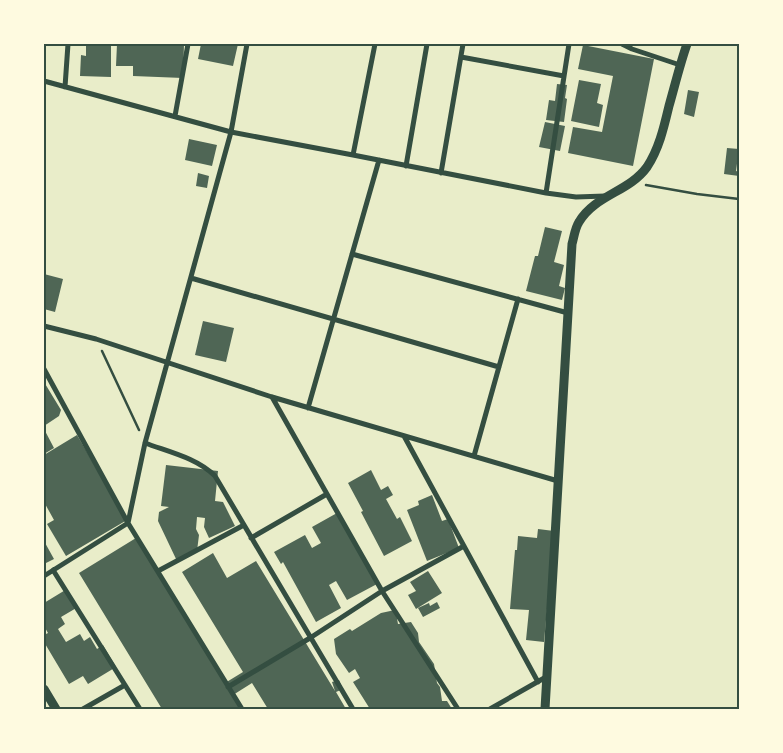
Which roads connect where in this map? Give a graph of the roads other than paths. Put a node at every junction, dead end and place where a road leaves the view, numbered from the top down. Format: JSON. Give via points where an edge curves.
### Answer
{"nodes":[{"id":1,"x":68,"y":44,"type":"edge"},
{"id":2,"x":188,"y":44,"type":"edge"},
{"id":3,"x":247,"y":44,"type":"edge"},
{"id":4,"x":375,"y":44,"type":"edge"},
{"id":5,"x":427,"y":44,"type":"edge"},
{"id":6,"x":463,"y":44,"type":"edge"},
{"id":7,"x":569,"y":44,"type":"edge"},
{"id":8,"x":622,"y":44,"type":"edge"},
{"id":9,"x":687,"y":44,"type":"edge"},
{"id":10,"x":461,"y":57,"type":"junction"},
{"id":11,"x":680,"y":65,"type":"junction"},
{"id":12,"x":564,"y":76,"type":"junction"},
{"id":13,"x":44,"y":81,"type":"edge"},
{"id":14,"x":65,"y":87,"type":"junction"},
{"id":15,"x":175,"y":116,"type":"junction"},
{"id":16,"x":231,"y":132,"type":"junction"},
{"id":17,"x":353,"y":155,"type":"junction"},
{"id":18,"x":379,"y":160,"type":"junction"},
{"id":19,"x":406,"y":166,"type":"junction"},
{"id":20,"x":441,"y":173,"type":"junction"},
{"id":21,"x":546,"y":194,"type":"junction"},
{"id":22,"x":606,"y":196,"type":"junction"},
{"id":23,"x":352,"y":254,"type":"junction"},
{"id":24,"x":191,"y":278,"type":"junction"},
{"id":25,"x":518,"y":299,"type":"junction"},
{"id":26,"x":568,"y":313,"type":"junction"},
{"id":27,"x":333,"y":319,"type":"junction"},
{"id":28,"x":44,"y":326,"type":"edge"},
{"id":29,"x":168,"y":363,"type":"junction"},
{"id":30,"x":499,"y":367,"type":"junction"},
{"id":31,"x":44,"y":369,"type":"edge"},
{"id":32,"x":272,"y":397,"type":"junction"},
{"id":33,"x":308,"y":408,"type":"junction"},
{"id":34,"x":404,"y":436,"type":"junction"},
{"id":35,"x":145,"y":443,"type":"junction"},
{"id":36,"x":474,"y":456,"type":"junction"},
{"id":37,"x":558,"y":481,"type":"junction"},
{"id":38,"x":327,"y":494,"type":"junction"},
{"id":39,"x":128,"y":523,"type":"junction"},
{"id":40,"x":244,"y":526,"type":"junction"},
{"id":41,"x":251,"y":538,"type":"junction"},
{"id":42,"x":464,"y":546,"type":"junction"},
{"id":43,"x":53,"y":570,"type":"junction"},
{"id":44,"x":158,"y":571,"type":"junction"},
{"id":45,"x":44,"y":576,"type":"edge"},
{"id":46,"x":382,"y":591,"type":"junction"},
{"id":47,"x":310,"y":638,"type":"junction"},
{"id":48,"x":546,"y":677,"type":"junction"},
{"id":49,"x":538,"y":682,"type":"junction"},
{"id":50,"x":125,"y":686,"type":"junction"},
{"id":51,"x":228,"y":687,"type":"junction"},
{"id":52,"x":44,"y":689,"type":"edge"},
{"id":53,"x":56,"y":709,"type":"edge"},
{"id":54,"x":84,"y":709,"type":"edge"},
{"id":55,"x":140,"y":709,"type":"edge"},
{"id":56,"x":242,"y":709,"type":"edge"},
{"id":57,"x":352,"y":709,"type":"edge"},
{"id":58,"x":458,"y":709,"type":"edge"},
{"id":59,"x":490,"y":709,"type":"edge"},
{"id":60,"x":545,"y":709,"type":"edge"}],
"edges":[{"from":1,"to":14,"type":"street"},
{"from":2,"to":15,"type":"street"},
{"from":3,"to":16,"type":"street"},
{"from":4,"to":17,"type":"street"},
{"from":5,"to":19,"type":"street"},
{"from":6,"to":10,"type":"street"},
{"from":7,"to":12,"type":"street"},
{"from":8,"to":11,"type":"street"},
{"from":9,"to":11,"type":"street"},
{"from":10,"to":12,"type":"street"},
{"from":10,"to":20,"type":"street"},
{"from":11,"to":22,"type":"street","via":[[656,151],[632,182]]},
{"from":12,"to":21,"type":"street"},
{"from":13,"to":14,"type":"street"},
{"from":14,"to":15,"type":"street"},
{"from":15,"to":16,"type":"street"},
{"from":16,"to":17,"type":"street"},
{"from":16,"to":24,"type":"street"},
{"from":17,"to":18,"type":"street"},
{"from":18,"to":19,"type":"street"},
{"from":18,"to":23,"type":"street"},
{"from":19,"to":20,"type":"street"},
{"from":20,"to":21,"type":"street"},
{"from":21,"to":22,"type":"street"},
{"from":22,"to":26,"type":"street","via":[[587,210],[578,224],[572,244]]},
{"from":23,"to":25,"type":"street"},
{"from":23,"to":27,"type":"street"},
{"from":24,"to":27,"type":"street"},
{"from":24,"to":29,"type":"street"},
{"from":25,"to":26,"type":"street"},
{"from":25,"to":30,"type":"street"},
{"from":26,"to":37,"type":"street"},
{"from":27,"to":30,"type":"street"},
{"from":27,"to":33,"type":"street"},
{"from":28,"to":29,"type":"street"},
{"from":29,"to":32,"type":"street"},
{"from":29,"to":35,"type":"street"},
{"from":30,"to":36,"type":"street"},
{"from":31,"to":39,"type":"street"},
{"from":32,"to":33,"type":"street"},
{"from":32,"to":38,"type":"street"},
{"from":33,"to":34,"type":"street"},
{"from":34,"to":36,"type":"street"},
{"from":34,"to":42,"type":"street"},
{"from":35,"to":39,"type":"street"},
{"from":35,"to":40,"type":"street","via":[[207,468]]},
{"from":36,"to":37,"type":"street"},
{"from":37,"to":48,"type":"street"},
{"from":38,"to":41,"type":"street"},
{"from":38,"to":46,"type":"street"},
{"from":39,"to":43,"type":"street"},
{"from":39,"to":44,"type":"street"},
{"from":40,"to":41,"type":"street"},
{"from":40,"to":44,"type":"street"},
{"from":41,"to":47,"type":"street"},
{"from":42,"to":46,"type":"street"},
{"from":42,"to":49,"type":"street"},
{"from":43,"to":45,"type":"street"},
{"from":43,"to":50,"type":"street"},
{"from":44,"to":51,"type":"street"},
{"from":46,"to":47,"type":"street"},
{"from":46,"to":58,"type":"street"},
{"from":47,"to":51,"type":"street"},
{"from":47,"to":57,"type":"street"},
{"from":48,"to":49,"type":"street"},
{"from":48,"to":60,"type":"street"},
{"from":49,"to":59,"type":"street"},
{"from":50,"to":54,"type":"street"},
{"from":50,"to":55,"type":"street"},
{"from":51,"to":56,"type":"street"},
{"from":52,"to":53,"type":"street"}]}
